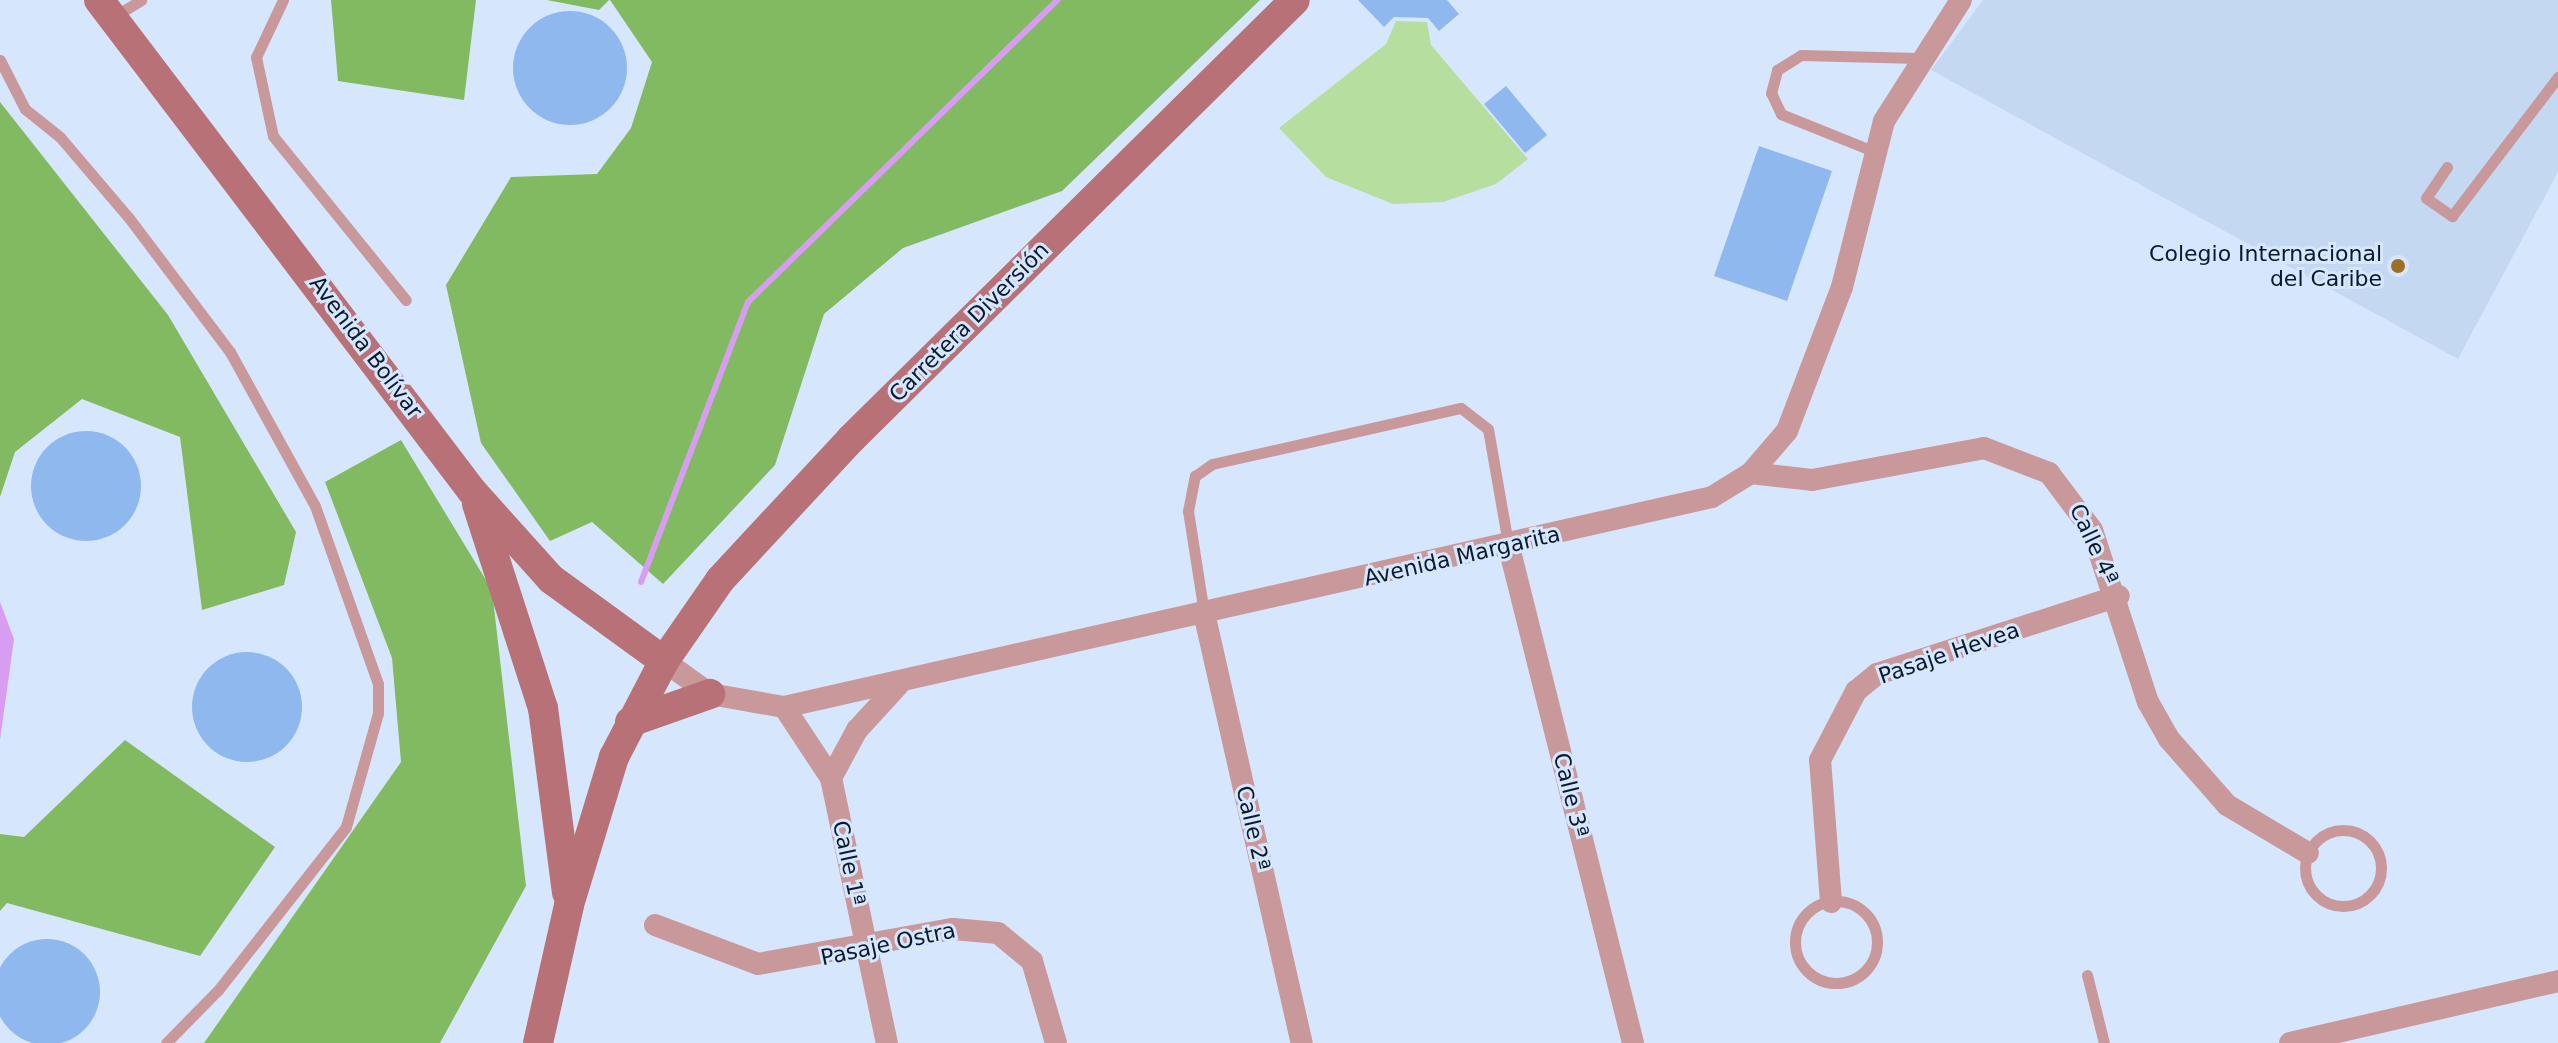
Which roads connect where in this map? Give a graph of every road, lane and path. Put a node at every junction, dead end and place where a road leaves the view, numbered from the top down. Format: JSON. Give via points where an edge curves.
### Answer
{"nodes":[{"id":1,"x":141,"y":0,"type":"edge"},
{"id":2,"x":283,"y":0,"type":"edge"},
{"id":3,"x":1295,"y":0,"type":"edge"},
{"id":4,"x":1961,"y":0,"type":"edge"},
{"id":5,"x":105,"y":8,"type":"edge"},
{"id":6,"x":1918,"y":58,"type":"junction"},
{"id":7,"x":0,"y":60,"type":"edge"},
{"id":8,"x":2558,"y":77,"type":"edge"},
{"id":9,"x":1873,"y":151,"type":"junction"},
{"id":10,"x":2447,"y":167,"type":"dead end"},
{"id":11,"x":406,"y":300,"type":"dead end"},
{"id":12,"x":1751,"y":473,"type":"junction"},
{"id":13,"x":472,"y":491,"type":"junction"},
{"id":14,"x":1509,"y":547,"type":"junction"},
{"id":15,"x":2119,"y":596,"type":"junction"},
{"id":16,"x":1204,"y":613,"type":"junction"},
{"id":17,"x":664,"y":661,"type":"junction"},
{"id":18,"x":899,"y":684,"type":"junction"},
{"id":19,"x":710,"y":694,"type":"junction"},
{"id":20,"x":784,"y":707,"type":"junction"},
{"id":21,"x":630,"y":722,"type":"junction"},
{"id":22,"x":614,"y":757,"type":"junction"},
{"id":23,"x":831,"y":778,"type":"junction"},
{"id":24,"x":560,"y":826,"type":"junction"},
{"id":25,"x":2308,"y":853,"type":"junction"},
{"id":26,"x":1831,"y":902,"type":"junction"},
{"id":27,"x":569,"y":905,"type":"junction"},
{"id":28,"x":655,"y":925,"type":"dead end"},
{"id":29,"x":867,"y":949,"type":"junction"},
{"id":30,"x":2087,"y":975,"type":"dead end"},
{"id":31,"x":2558,"y":981,"type":"edge"},
{"id":32,"x":166,"y":1043,"type":"edge"},
{"id":33,"x":538,"y":1043,"type":"edge"},
{"id":34,"x":887,"y":1043,"type":"edge"},
{"id":35,"x":1056,"y":1043,"type":"edge"},
{"id":36,"x":1302,"y":1043,"type":"edge"},
{"id":37,"x":1633,"y":1043,"type":"edge"},
{"id":38,"x":2104,"y":1043,"type":"edge"},
{"id":39,"x":2290,"y":1043,"type":"edge"}],
"edges":[{"from":1,"to":5,"type":"lane"},
{"from":2,"to":11,"type":"lane","via":[[256,57],[273,136]]},
{"from":3,"to":17,"type":"main road","name":"Carretera Diversión","via":[[793,498],[720,580]]},
{"from":4,"to":6,"type":"street","name":"Avenida Margarita"},
{"from":5,"to":13,"type":"main road","name":"Avenida Bolívar"},
{"from":6,"to":9,"type":"street","name":"Avenida Margarita"},
{"from":6,"to":9,"type":"lane","via":[[1801,55],[1777,70],[1771,93],[1781,114]]},
{"from":7,"to":32,"type":"lane","via":[[25,109],[60,137],[129,218],[230,352],[315,506],[378,684],[378,713],[346,827],[218,990]]},
{"from":8,"to":10,"type":"lane","via":[[2452,216],[2426,198]]},
{"from":9,"to":12,"type":"street","name":"Avenida Margarita","via":[[1825,330],[1787,431]]},
{"from":12,"to":14,"type":"street","name":"Avenida Margarita","via":[[1712,497]]},
{"from":12,"to":15,"type":"street","name":"Calle 4ª","via":[[1812,480],[1949,450],[2018,455],[2074,497]]},
{"from":13,"to":17,"type":"main road","name":"Avenida Bolívar","via":[[551,579]]},
{"from":13,"to":24,"type":"main road","via":[[535,675]]},
{"from":14,"to":16,"type":"street","name":"Avenida Margarita"},
{"from":14,"to":16,"type":"lane","via":[[1488,429],[1461,408],[1212,464],[1195,476],[1188,511]]},
{"from":14,"to":37,"type":"street","name":"Calle 3ª"},
{"from":15,"to":25,"type":"street","name":"Calle 4ª","via":[[2148,702],[2194,772],[2255,827]]},
{"from":15,"to":26,"type":"street","name":"Pasaje Hevea","via":[[1877,674],[1856,691],[1820,760]]},
{"from":16,"to":18,"type":"street","name":"Avenida Margarita"},
{"from":16,"to":36,"type":"street","name":"Calle 2ª"},
{"from":17,"to":19,"type":"street","name":"Avenida Margarita"},
{"from":17,"to":21,"type":"main road","name":"Carretera Diversión"},
{"from":18,"to":20,"type":"street","name":"Avenida Margarita"},
{"from":18,"to":23,"type":"street","via":[[857,730]]},
{"from":19,"to":20,"type":"street","name":"Avenida Margarita"},
{"from":19,"to":21,"type":"main road"},
{"from":20,"to":23,"type":"street"},
{"from":21,"to":22,"type":"main road","name":"Carretera Diversión"},
{"from":22,"to":24,"type":"main road","via":[[581,789]]},
{"from":22,"to":27,"type":"main road"},
{"from":23,"to":29,"type":"street","name":"Calle 1ª"},
{"from":24,"to":27,"type":"main road"},
{"from":25,"to":25,"type":"lane","via":[[2311,888],[2329,903],[2353,905],[2379,882],[2373,844],[2352,830],[2326,834]]},
{"from":26,"to":26,"type":"lane","via":[[1808,912],[1795,948],[1816,978],[1844,983],[1875,957],[1875,929],[1858,908]]},
{"from":27,"to":33,"type":"main road"},
{"from":28,"to":29,"type":"street","name":"Pasaje Ostra","via":[[758,964]]},
{"from":29,"to":34,"type":"street","name":"Calle 1ª"},
{"from":29,"to":35,"type":"street","name":"Pasaje Ostra","via":[[953,929],[998,933],[1032,961]]},
{"from":30,"to":38,"type":"lane"},
{"from":31,"to":39,"type":"street"}]}
